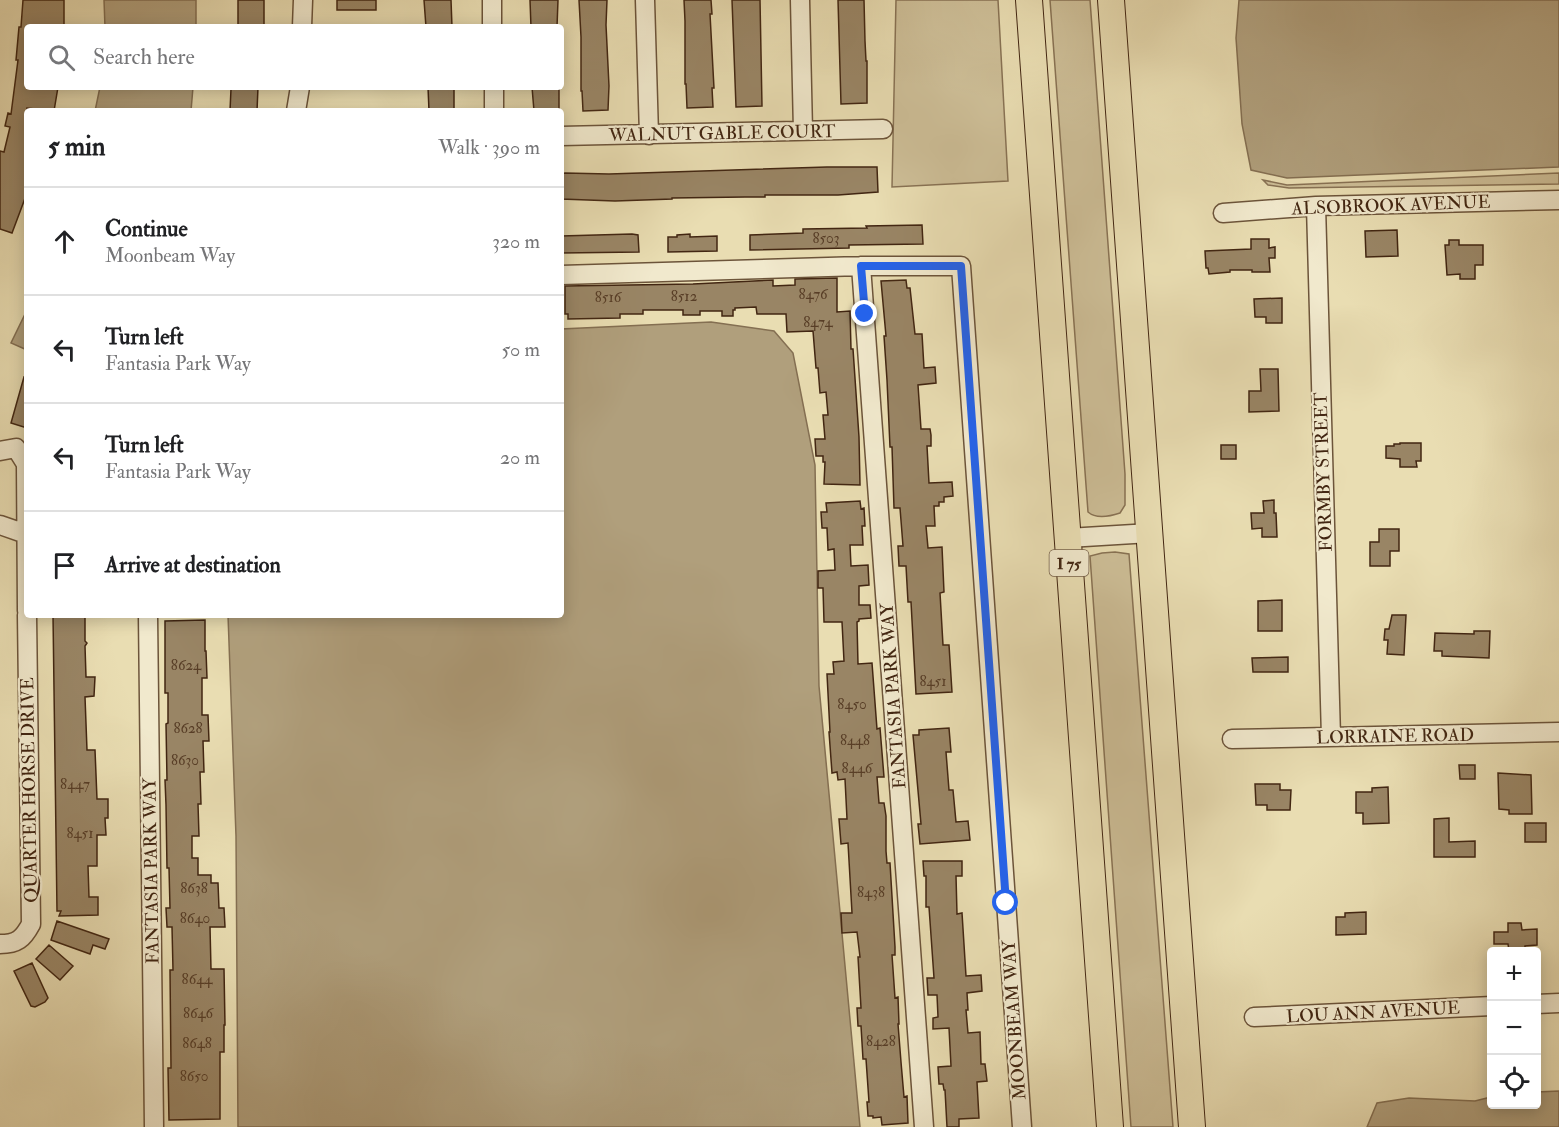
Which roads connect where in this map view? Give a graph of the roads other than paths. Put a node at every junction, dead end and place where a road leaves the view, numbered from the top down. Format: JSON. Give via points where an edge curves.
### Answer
{"nodes":[{"id":1,"x":303,"y":0,"type":"edge"},
{"id":2,"x":492,"y":0,"type":"edge"},
{"id":3,"x":645,"y":0,"type":"edge"},
{"id":4,"x":800,"y":0,"type":"edge"},
{"id":5,"x":1029,"y":0,"type":"edge"},
{"id":6,"x":1111,"y":0,"type":"edge"},
{"id":7,"x":302,"y":24,"type":"edge"},
{"id":8,"x":492,"y":24,"type":"edge"},
{"id":9,"x":300,"y":90,"type":"edge"},
{"id":10,"x":494,"y":90,"type":"edge"},
{"id":11,"x":296,"y":108,"type":"edge"},
{"id":12,"x":494,"y":108,"type":"edge"},
{"id":13,"x":883,"y":129,"type":"dead end"},
{"id":14,"x":803,"y":131,"type":"junction"},
{"id":15,"x":649,"y":135,"type":"junction"},
{"id":16,"x":564,"y":136,"type":"edge"},
{"id":17,"x":1559,"y":200,"type":"edge"},
{"id":18,"x":1316,"y":206,"type":"junction"},
{"id":19,"x":1222,"y":213,"type":"dead end"},
{"id":20,"x":861,"y":266,"type":"junction"},
{"id":21,"x":564,"y":275,"type":"edge"},
{"id":22,"x":0,"y":451,"type":"edge"},
{"id":23,"x":24,"y":461,"type":"edge"},
{"id":24,"x":0,"y":525,"type":"edge"},
{"id":25,"x":24,"y":533,"type":"edge"},
{"id":26,"x":1150,"y":533,"type":"junction"},
{"id":27,"x":1068,"y":538,"type":"junction"},
{"id":28,"x":27,"y":618,"type":"edge"},
{"id":29,"x":148,"y":618,"type":"edge"},
{"id":30,"x":1559,"y":732,"type":"edge"},
{"id":31,"x":1331,"y":737,"type":"junction"},
{"id":32,"x":1232,"y":739,"type":"dead end"},
{"id":33,"x":0,"y":944,"type":"edge"},
{"id":34,"x":1559,"y":1003,"type":"edge"},
{"id":35,"x":1541,"y":1004,"type":"edge"},
{"id":36,"x":1487,"y":1006,"type":"edge"},
{"id":37,"x":1254,"y":1017,"type":"dead end"},
{"id":38,"x":154,"y":1127,"type":"edge"},
{"id":39,"x":924,"y":1127,"type":"edge"},
{"id":40,"x":1022,"y":1127,"type":"edge"},
{"id":41,"x":1110,"y":1127,"type":"edge"},
{"id":42,"x":1192,"y":1127,"type":"edge"}],
"edges":[{"from":1,"to":7,"type":"street"},
{"from":2,"to":8,"type":"street"},
{"from":3,"to":15,"type":"street"},
{"from":4,"to":14,"type":"street"},
{"from":5,"to":27,"type":"highway","number":"I 75"},
{"from":6,"to":26,"type":"highway"},
{"from":9,"to":11,"type":"street"},
{"from":10,"to":12,"type":"street"},
{"from":13,"to":14,"type":"street","name":"WALNUT GABLE COURT"},
{"from":14,"to":15,"type":"street","name":"WALNUT GABLE COURT"},
{"from":15,"to":16,"type":"street","name":"WALNUT GABLE COURT"},
{"from":17,"to":18,"type":"street","name":"ALSOBROOK AVENUE"},
{"from":18,"to":19,"type":"street","name":"ALSOBROOK AVENUE"},
{"from":18,"to":31,"type":"street","name":"FORMBY STREET"},
{"from":20,"to":21,"type":"street"},
{"from":20,"to":39,"type":"street","name":"FANTASIA PARK WAY"},
{"from":20,"to":40,"type":"street","name":"MOONBEAM WAY","via":[[961,266]]},
{"from":22,"to":23,"type":"street","name":"QUARTER HORSE DRIVE","via":[[16,448]]},
{"from":24,"to":25,"type":"street"},
{"from":26,"to":27,"type":"street"},
{"from":26,"to":42,"type":"highway"},
{"from":27,"to":41,"type":"highway","number":"I 75"},
{"from":28,"to":33,"type":"street","name":"QUARTER HORSE DRIVE","via":[[31,924],[25,935],[12,944]]},
{"from":29,"to":38,"type":"street","name":"FANTASIA PARK WAY"},
{"from":30,"to":31,"type":"street","name":"LORRAINE ROAD"},
{"from":31,"to":32,"type":"street","name":"LORRAINE ROAD"},
{"from":34,"to":35,"type":"street"},
{"from":36,"to":37,"type":"street","name":"LOU ANN AVENUE"}]}
